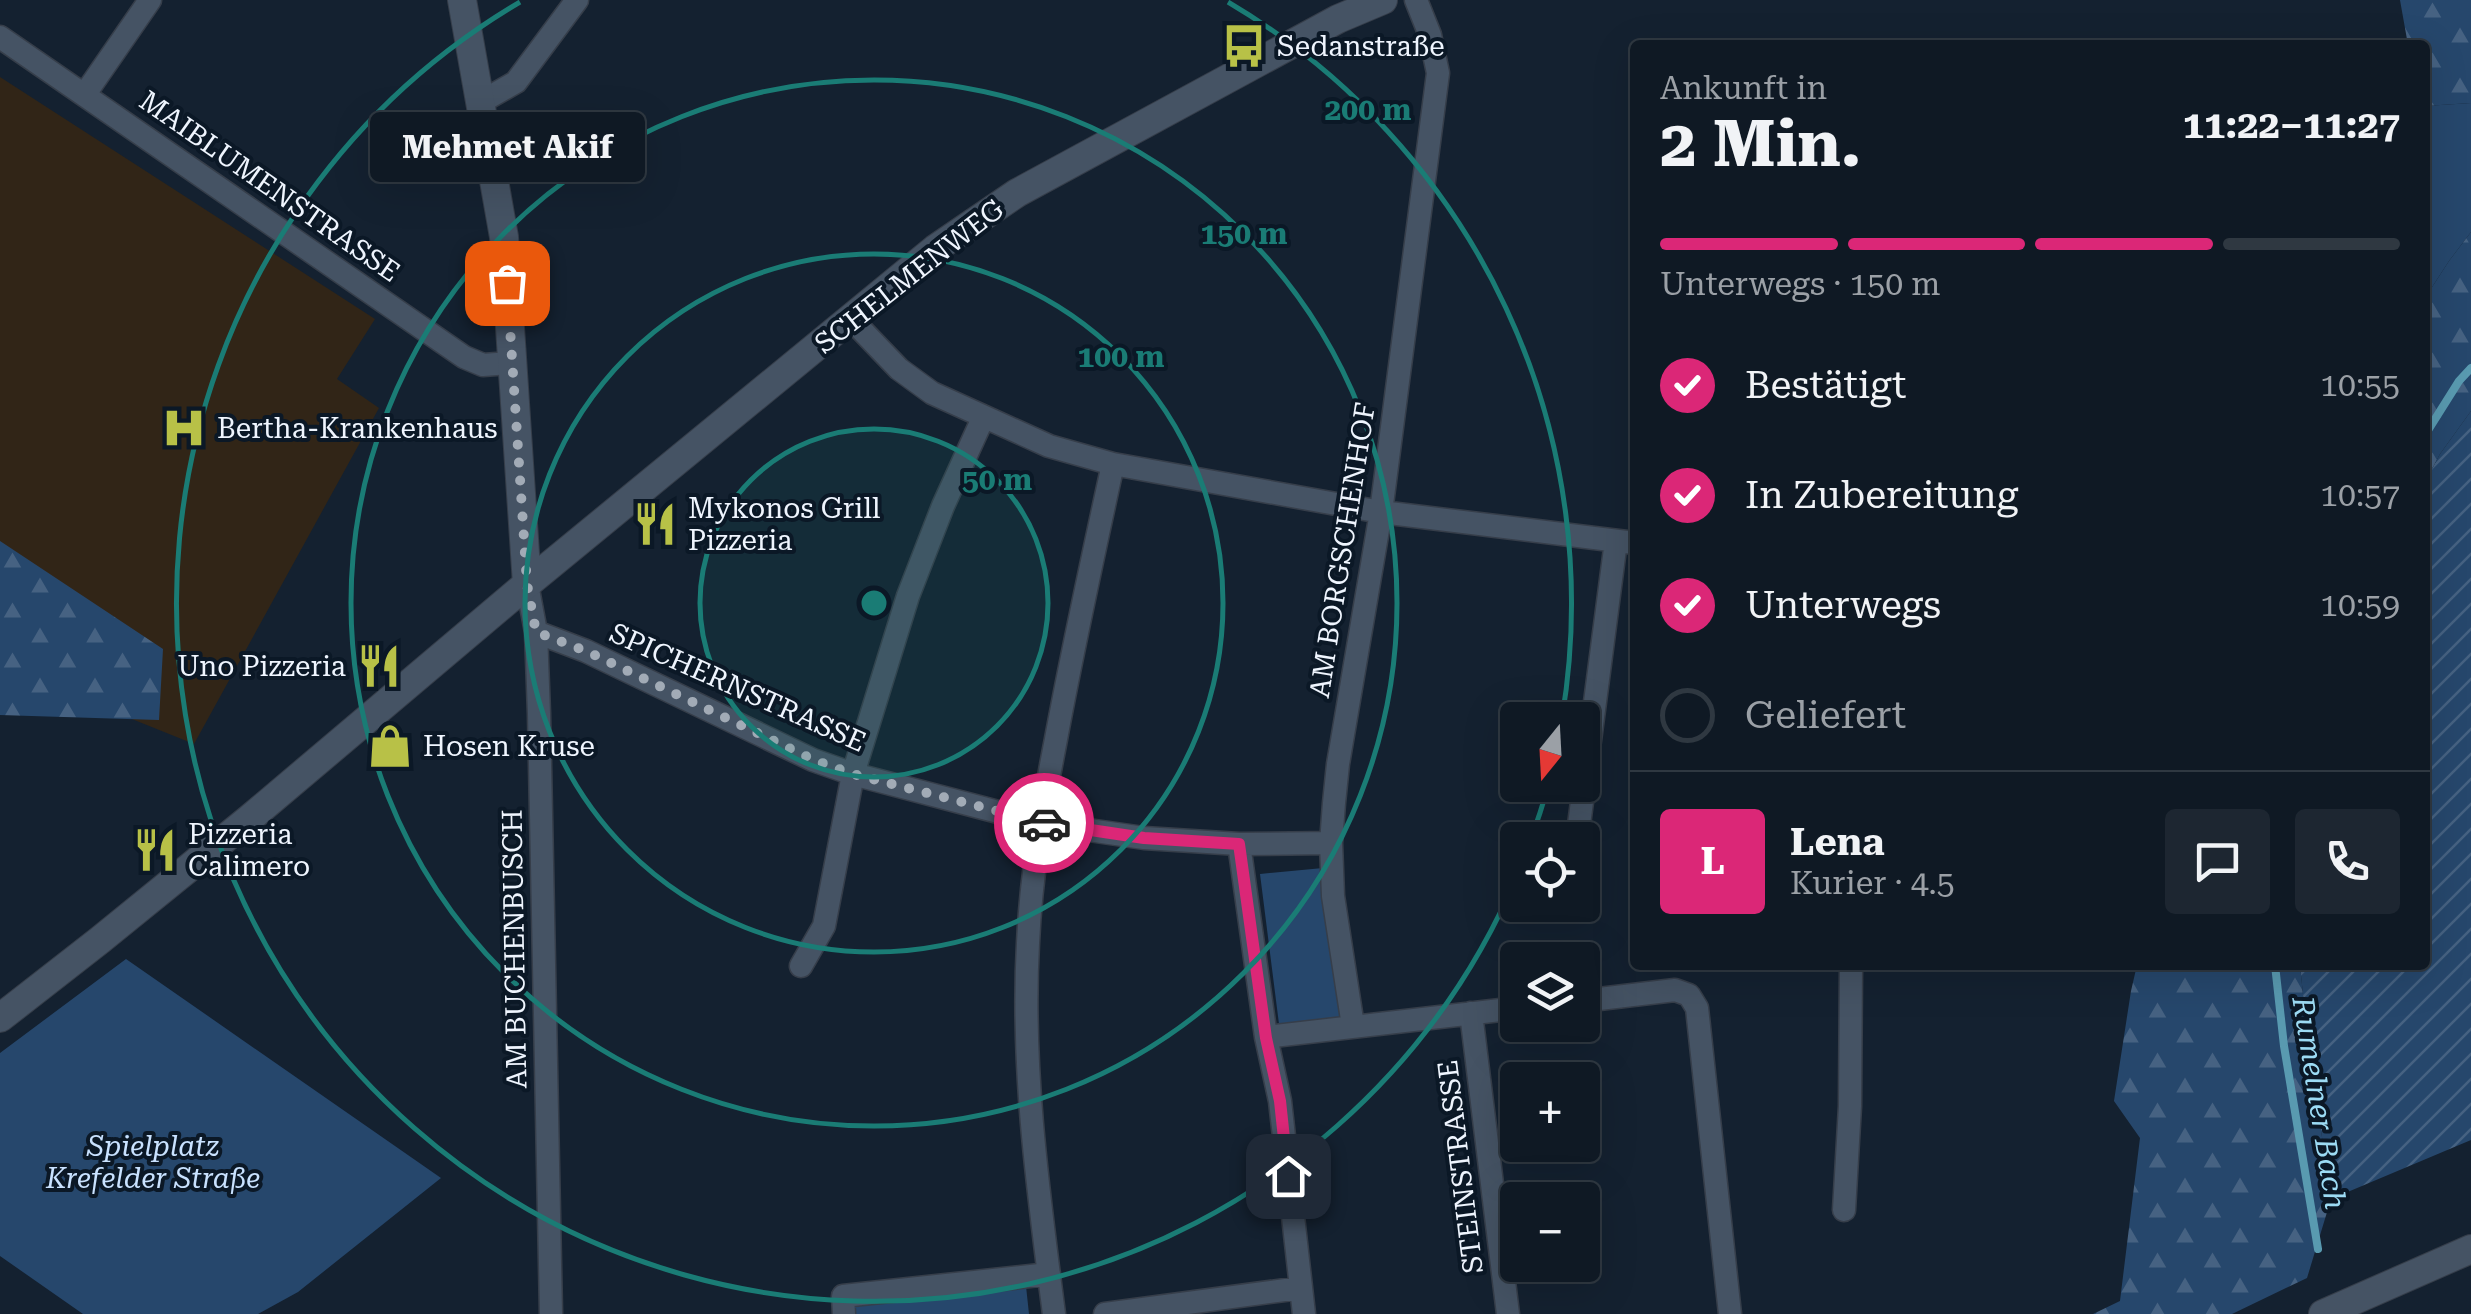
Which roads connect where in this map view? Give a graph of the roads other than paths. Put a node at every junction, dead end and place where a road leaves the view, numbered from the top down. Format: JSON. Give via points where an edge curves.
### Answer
{"nodes":[{"id":1,"x":150,"y":0,"type":"edge"},
{"id":2,"x":462,"y":0,"type":"edge"},
{"id":3,"x":577,"y":0,"type":"edge"},
{"id":4,"x":1383,"y":0,"type":"edge"},
{"id":5,"x":1416,"y":0,"type":"edge"},
{"id":6,"x":1336,"y":10,"type":"edge"},
{"id":7,"x":0,"y":37,"type":"edge"},
{"id":8,"x":85,"y":94,"type":"junction"},
{"id":9,"x":481,"y":102,"type":"junction"},
{"id":10,"x":851,"y":319,"type":"junction"},
{"id":11,"x":511,"y":364,"type":"junction"},
{"id":12,"x":982,"y":418,"type":"junction"},
{"id":13,"x":1114,"y":464,"type":"junction"},
{"id":14,"x":1382,"y":512,"type":"junction"},
{"id":15,"x":1625,"y":542,"type":"edge"},
{"id":16,"x":527,"y":584,"type":"junction"},
{"id":17,"x":536,"y":632,"type":"junction"},
{"id":18,"x":853,"y":774,"type":"junction"},
{"id":19,"x":1040,"y":822,"type":"junction"},
{"id":20,"x":1579,"y":822,"type":"edge"},
{"id":21,"x":1331,"y":843,"type":"junction"},
{"id":22,"x":1239,"y":844,"type":"junction"},
{"id":23,"x":800,"y":966,"type":"dead end"},
{"id":24,"x":1851,"y":970,"type":"edge"},
{"id":25,"x":1600,"y":998,"type":"edge"},
{"id":26,"x":1500,"y":1010,"type":"edge"},
{"id":27,"x":1472,"y":1013,"type":"junction"},
{"id":28,"x":0,"y":1018,"type":"edge"},
{"id":29,"x":1353,"y":1026,"type":"junction"},
{"id":30,"x":1266,"y":1038,"type":"junction"},
{"id":31,"x":1844,"y":1210,"type":"dead end"},
{"id":32,"x":2471,"y":1249,"type":"edge"},
{"id":33,"x":1048,"y":1274,"type":"junction"},
{"id":34,"x":1300,"y":1288,"type":"junction"},
{"id":35,"x":547,"y":1312,"type":"edge"},
{"id":36,"x":844,"y":1314,"type":"edge"},
{"id":37,"x":1054,"y":1314,"type":"edge"},
{"id":38,"x":1105,"y":1314,"type":"edge"},
{"id":39,"x":1304,"y":1314,"type":"edge"},
{"id":40,"x":1508,"y":1314,"type":"edge"},
{"id":41,"x":1730,"y":1314,"type":"edge"},
{"id":42,"x":2323,"y":1314,"type":"edge"}],
"edges":[{"from":1,"to":8,"type":"street"},
{"from":2,"to":9,"type":"street"},
{"from":3,"to":9,"type":"street","via":[[516,82]]},
{"from":4,"to":6,"type":"street","name":"SCHELMENWEG"},
{"from":5,"to":14,"type":"street","name":"AM BORGSCHENHOF","via":[[1438,73]]},
{"from":6,"to":10,"type":"street","name":"SCHELMENWEG","via":[[1017,193]]},
{"from":7,"to":8,"type":"street","name":"MAIBLUMENSTRASSE"},
{"from":8,"to":11,"type":"street","name":"MAIBLUMENSTRASSE","via":[[464,357]]},
{"from":9,"to":11,"type":"street","via":[[504,237]]},
{"from":10,"to":12,"type":"street","via":[[899,369]]},
{"from":10,"to":16,"type":"street","name":"SCHELMENWEG"},
{"from":11,"to":16,"type":"street"},
{"from":12,"to":13,"type":"street"},
{"from":12,"to":18,"type":"street","via":[[908,596]]},
{"from":13,"to":14,"type":"street"},
{"from":13,"to":19,"type":"street"},
{"from":14,"to":15,"type":"street"},
{"from":14,"to":21,"type":"street","name":"AM BORGSCHENHOF","via":[[1338,764]]},
{"from":15,"to":20,"type":"street"},
{"from":16,"to":17,"type":"street","name":"AM BUCHENBUSCH"},
{"from":16,"to":28,"type":"street","name":"SCHELMENWEG"},
{"from":17,"to":18,"type":"street","name":"SPICHERNSTRASSE"},
{"from":17,"to":35,"type":"street","name":"AM BUCHENBUSCH"},
{"from":18,"to":19,"type":"street","name":"SPICHERNSTRASSE"},
{"from":18,"to":23,"type":"street","via":[[824,926]]},
{"from":19,"to":22,"type":"street","name":"SPICHERNSTRASSE"},
{"from":19,"to":33,"type":"street","via":[[1026,1032]]},
{"from":21,"to":22,"type":"street","name":"SPICHERNSTRASSE"},
{"from":21,"to":29,"type":"street","name":"AM BORGSCHENHOF"},
{"from":22,"to":30,"type":"street"},
{"from":24,"to":31,"type":"street"},
{"from":25,"to":41,"type":"street","via":[[1674,990],[1697,1008]]},
{"from":26,"to":27,"type":"street"},
{"from":27,"to":29,"type":"street"},
{"from":27,"to":40,"type":"street","name":"STEINSTRASSE"},
{"from":29,"to":30,"type":"street"},
{"from":30,"to":34,"type":"street","via":[[1280,1101]]},
{"from":32,"to":42,"type":"street"},
{"from":33,"to":36,"type":"street","via":[[843,1296]]},
{"from":33,"to":37,"type":"street"},
{"from":34,"to":38,"type":"street"},
{"from":34,"to":39,"type":"street"}]}
